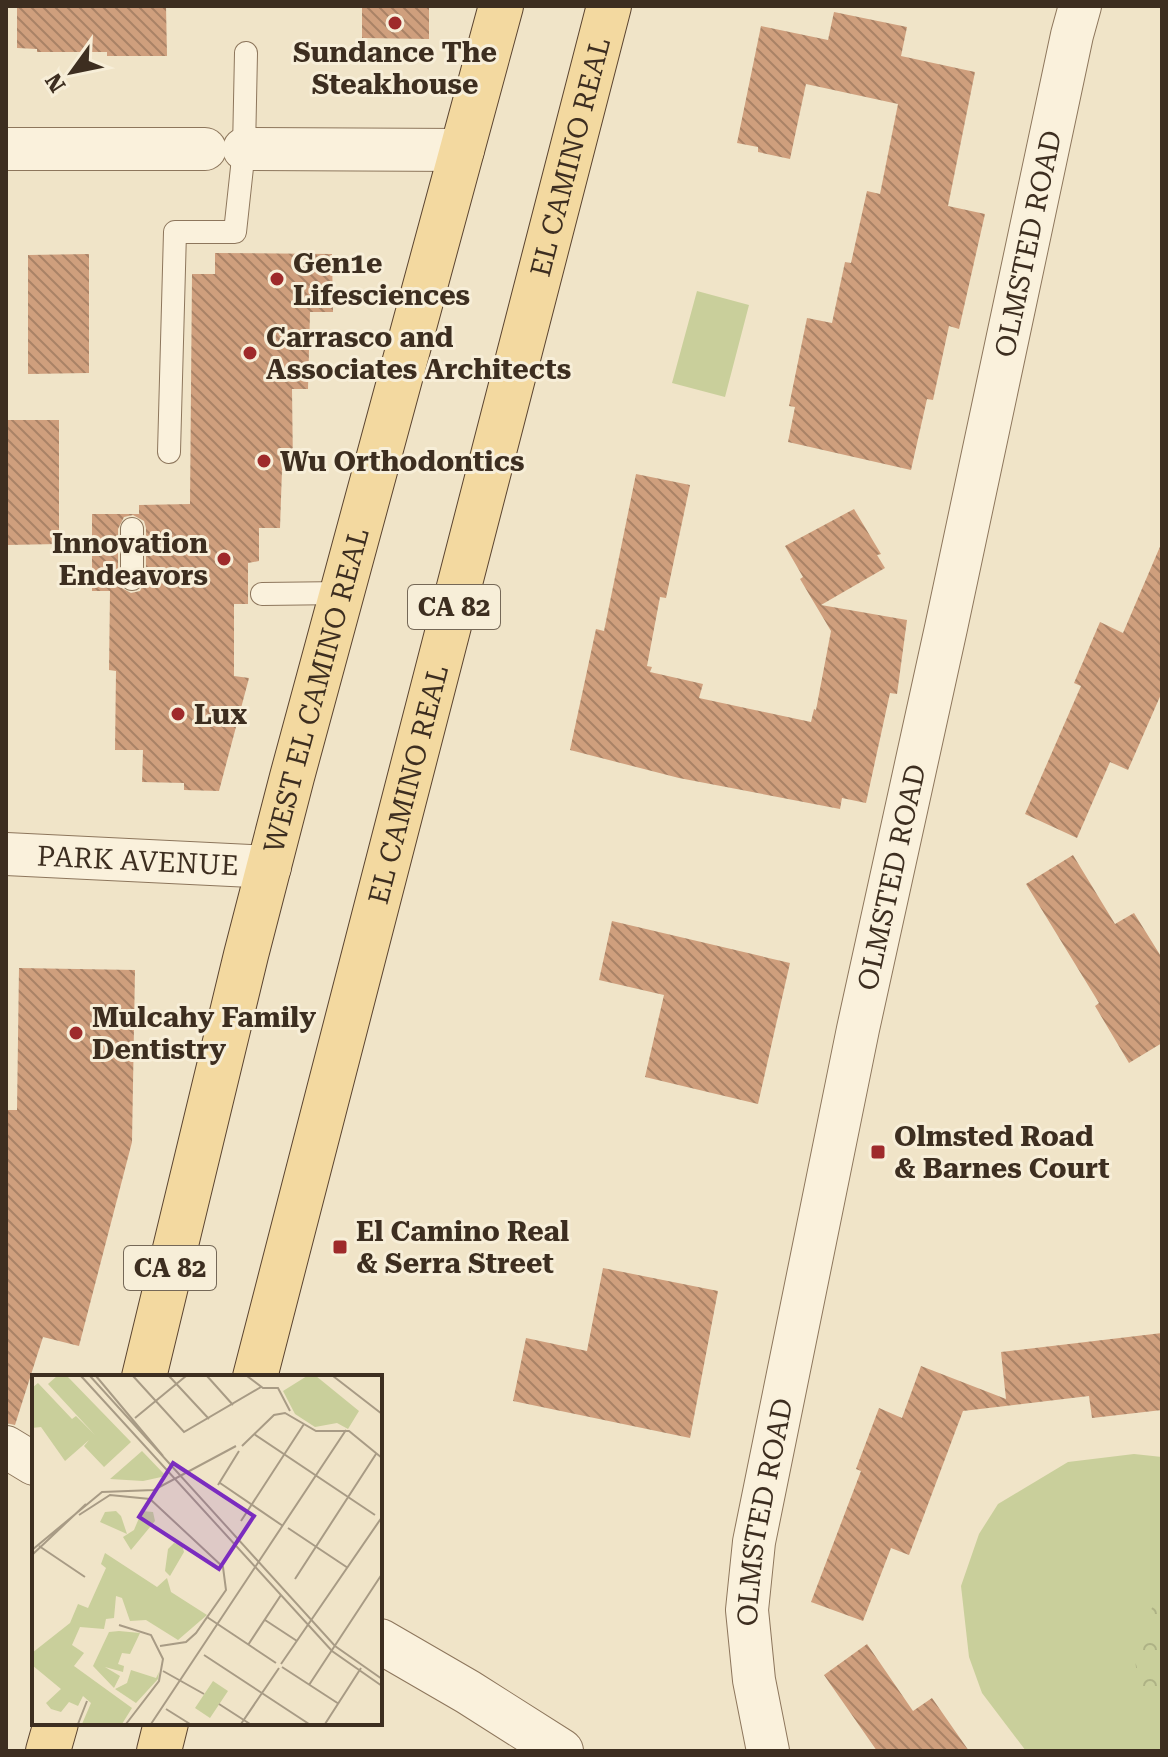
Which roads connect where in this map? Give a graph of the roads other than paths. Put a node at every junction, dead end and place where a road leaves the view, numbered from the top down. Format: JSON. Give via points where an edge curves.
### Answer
{"nodes":[{"id":1,"x":501,"y":6,"type":"edge"},
{"id":2,"x":609,"y":6,"type":"edge"},
{"id":3,"x":1080,"y":6,"type":"edge"},
{"id":4,"x":246,"y":53,"type":"dead end"},
{"id":5,"x":6,"y":149,"type":"edge"},
{"id":6,"x":225,"y":149,"type":"junction"},
{"id":7,"x":463,"y":150,"type":"junction"},
{"id":8,"x":169,"y":452,"type":"dead end"},
{"id":9,"x":132,"y":529,"type":"dead end"},
{"id":10,"x":132,"y":579,"type":"dead end"},
{"id":11,"x":343,"y":593,"type":"junction"},
{"id":12,"x":262,"y":594,"type":"dead end"},
{"id":13,"x":6,"y":854,"type":"edge"},
{"id":14,"x":270,"y":867,"type":"junction"},
{"id":15,"x":144,"y":1375,"type":"edge"},
{"id":16,"x":256,"y":1375,"type":"edge"},
{"id":17,"x":6,"y":1447,"type":"edge"},
{"id":18,"x":32,"y":1463,"type":"edge"},
{"id":19,"x":382,"y":1642,"type":"edge"},
{"id":20,"x":55,"y":1725,"type":"edge"},
{"id":21,"x":166,"y":1725,"type":"edge"},
{"id":22,"x":48,"y":1751,"type":"edge"},
{"id":23,"x":159,"y":1751,"type":"edge"},
{"id":24,"x":561,"y":1751,"type":"edge"},
{"id":25,"x":768,"y":1751,"type":"edge"}],
"edges":[{"from":1,"to":7,"type":"main road","name":"WEST EL CAMINO REAL","number":"CA 82"},
{"from":2,"to":16,"type":"main road","name":"EL CAMINO REAL","number":"CA 82"},
{"from":3,"to":25,"type":"street","name":"OLMSTED ROAD","via":[[854,1043],[754,1542],[747,1610]]},
{"from":4,"to":6,"type":"lane"},
{"from":5,"to":6,"type":"street"},
{"from":6,"to":7,"type":"street"},
{"from":6,"to":8,"type":"lane","via":[[235,232],[175,232]]},
{"from":7,"to":11,"type":"main road","name":"WEST EL CAMINO REAL","number":"CA 82"},
{"from":9,"to":10,"type":"lane"},
{"from":11,"to":12,"type":"lane"},
{"from":11,"to":14,"type":"main road","name":"WEST EL CAMINO REAL","number":"CA 82"},
{"from":13,"to":14,"type":"street","name":"PARK AVENUE"},
{"from":14,"to":15,"type":"main road","name":"WEST EL CAMINO REAL","number":"CA 82"},
{"from":17,"to":18,"type":"street"},
{"from":19,"to":24,"type":"street"},
{"from":20,"to":22,"type":"main road"},
{"from":21,"to":23,"type":"main road"}]}
